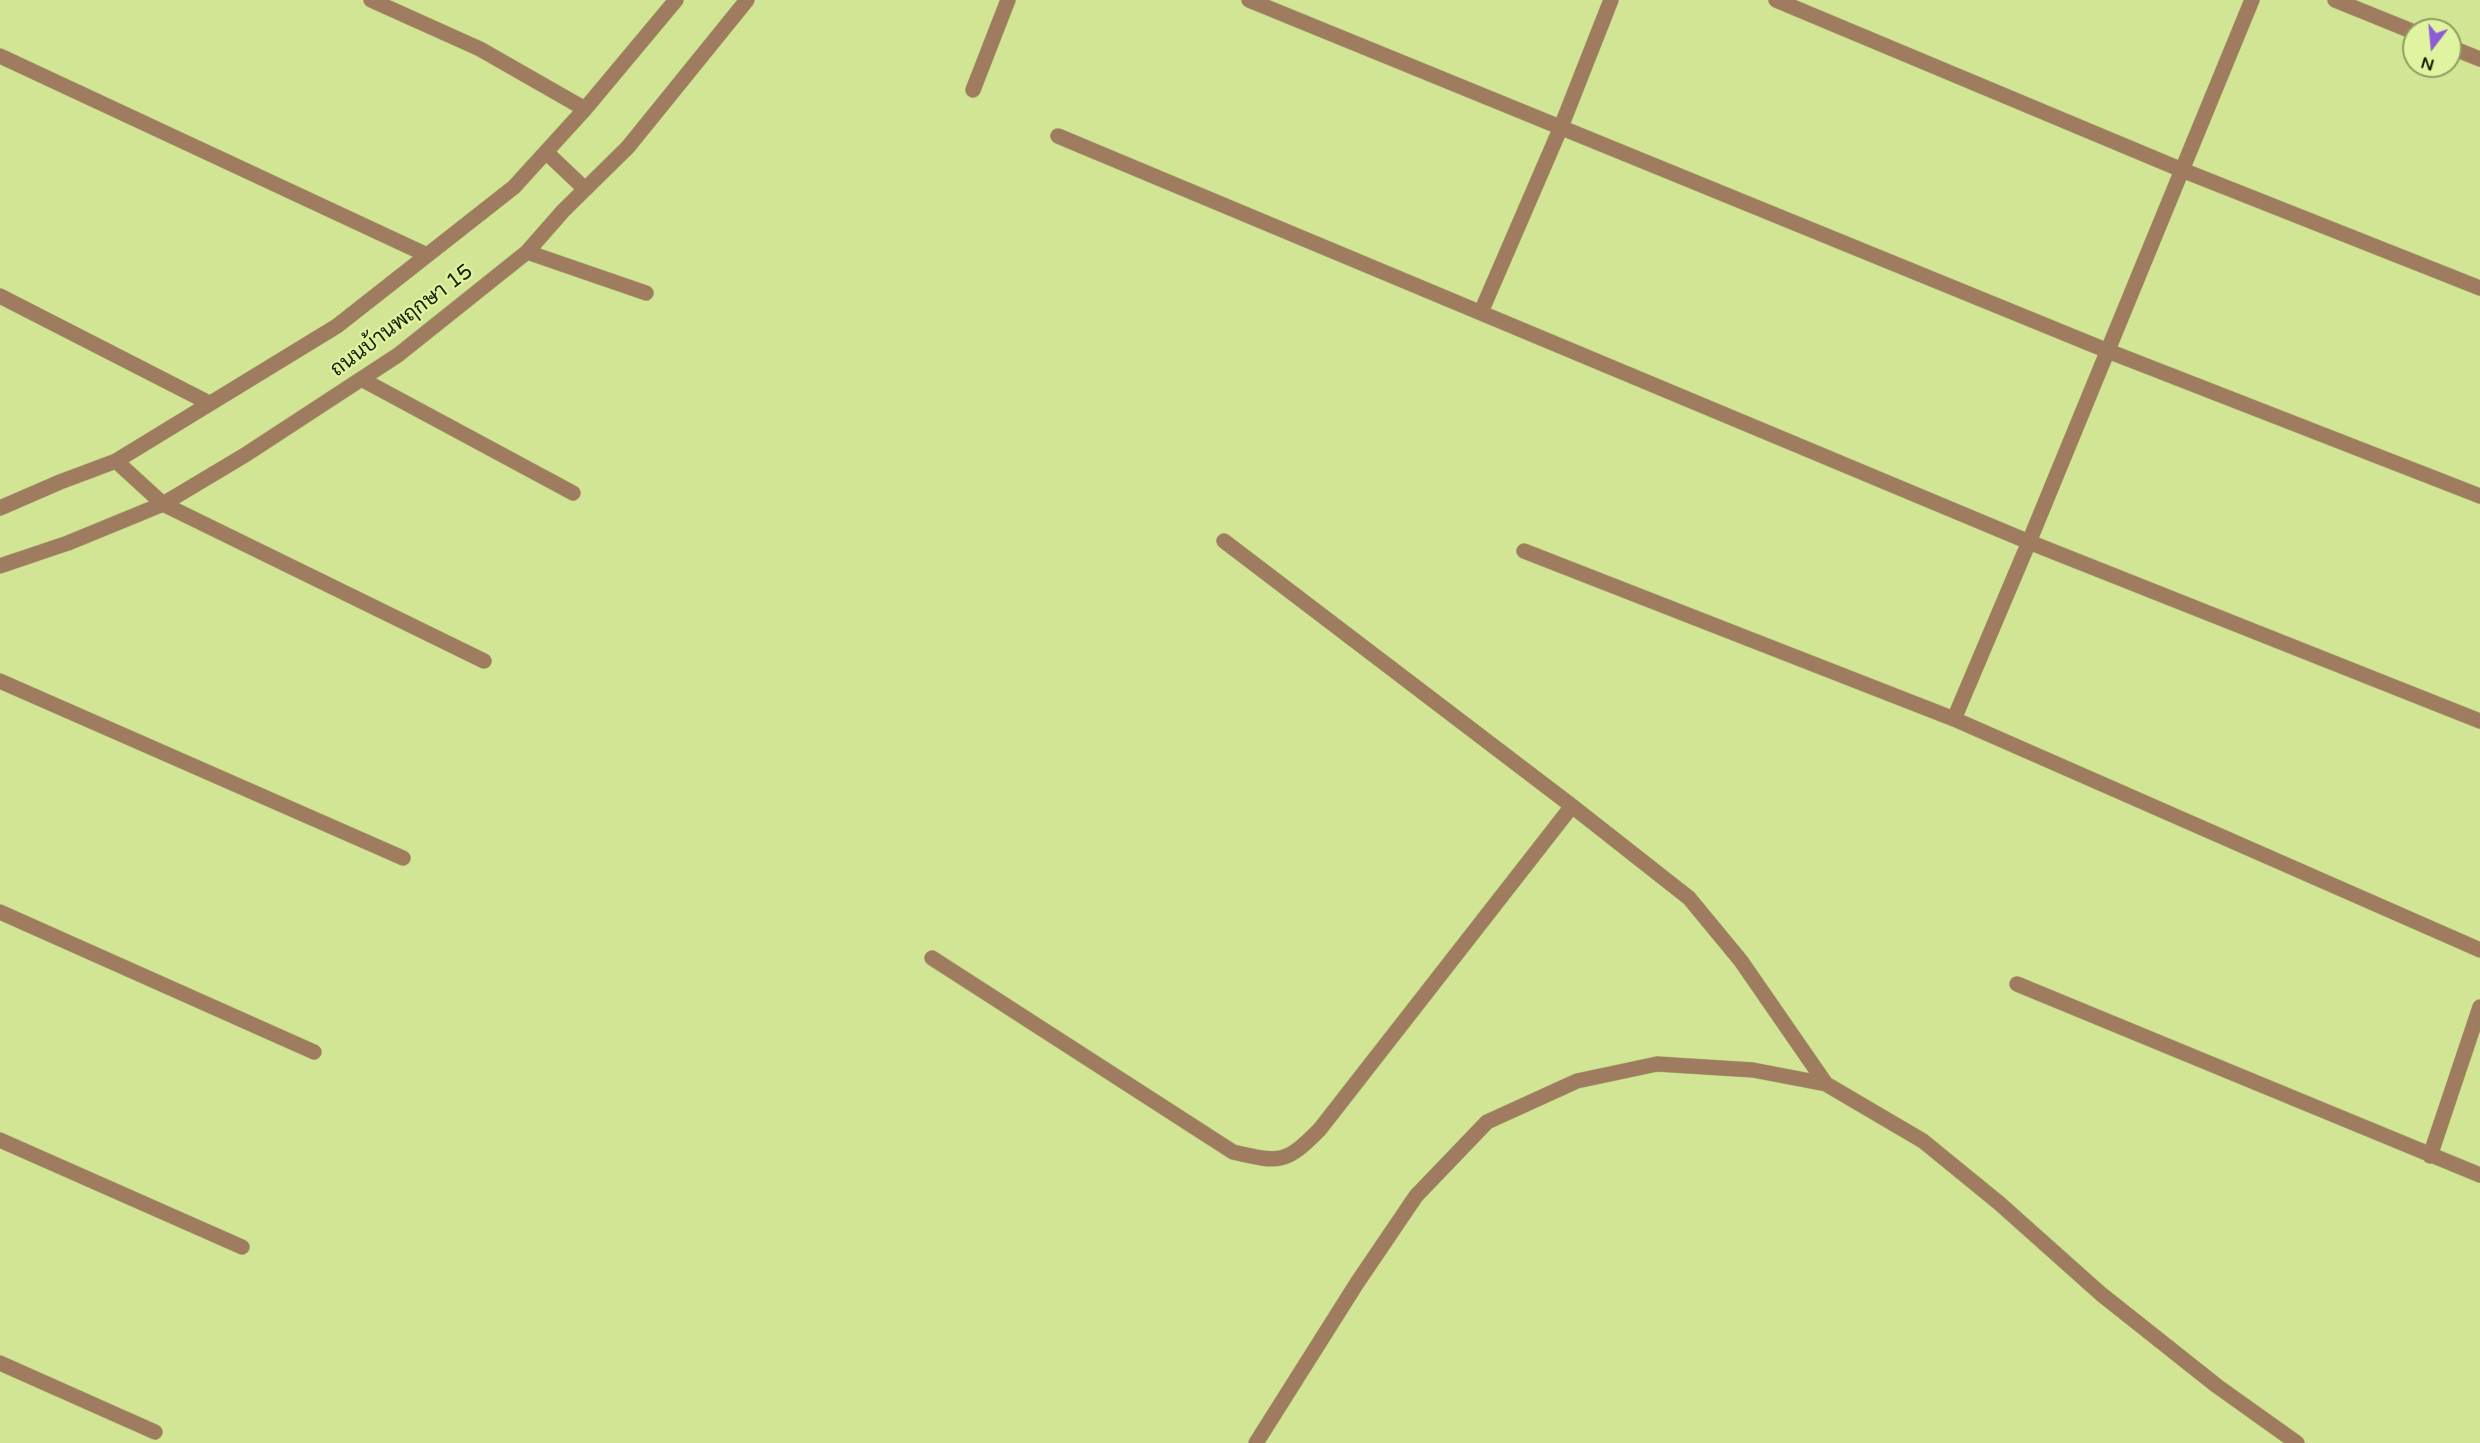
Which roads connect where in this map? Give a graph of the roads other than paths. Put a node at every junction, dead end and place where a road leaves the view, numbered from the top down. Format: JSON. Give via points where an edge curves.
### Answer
{"nodes":[{"id":1,"x":371,"y":0,"type":"edge"},
{"id":2,"x":676,"y":0,"type":"edge"},
{"id":3,"x":747,"y":0,"type":"edge"},
{"id":4,"x":1008,"y":0,"type":"edge"},
{"id":5,"x":1249,"y":0,"type":"edge"},
{"id":6,"x":1611,"y":0,"type":"edge"},
{"id":7,"x":1776,"y":0,"type":"edge"},
{"id":8,"x":2252,"y":0,"type":"edge"},
{"id":9,"x":2335,"y":0,"type":"edge"},
{"id":10,"x":2402,"y":27,"type":"edge"},
{"id":11,"x":2462,"y":51,"type":"edge"},
{"id":12,"x":0,"y":56,"type":"edge"},
{"id":13,"x":2480,"y":59,"type":"edge"},
{"id":14,"x":973,"y":90,"type":"dead end"},
{"id":15,"x":585,"y":109,"type":"junction"},
{"id":16,"x":1561,"y":127,"type":"junction"},
{"id":17,"x":1058,"y":136,"type":"dead end"},
{"id":18,"x":546,"y":152,"type":"junction"},
{"id":19,"x":2182,"y":170,"type":"junction"},
{"id":20,"x":585,"y":189,"type":"junction"},
{"id":21,"x":527,"y":252,"type":"junction"},
{"id":22,"x":428,"y":255,"type":"junction"},
{"id":23,"x":2480,"y":288,"type":"edge"},
{"id":24,"x":646,"y":293,"type":"dead end"},
{"id":25,"x":0,"y":296,"type":"edge"},
{"id":26,"x":1481,"y":312,"type":"junction"},
{"id":27,"x":2108,"y":351,"type":"junction"},
{"id":28,"x":363,"y":380,"type":"junction"},
{"id":29,"x":209,"y":403,"type":"junction"},
{"id":30,"x":116,"y":461,"type":"junction"},
{"id":31,"x":573,"y":493,"type":"dead end"},
{"id":32,"x":2480,"y":496,"type":"edge"},
{"id":33,"x":163,"y":504,"type":"junction"},
{"id":34,"x":0,"y":508,"type":"edge"},
{"id":35,"x":1224,"y":541,"type":"dead end"},
{"id":36,"x":2029,"y":542,"type":"junction"},
{"id":37,"x":1524,"y":551,"type":"dead end"},
{"id":38,"x":0,"y":566,"type":"edge"},
{"id":39,"x":484,"y":662,"type":"dead end"},
{"id":40,"x":0,"y":681,"type":"edge"},
{"id":41,"x":1953,"y":719,"type":"junction"},
{"id":42,"x":2480,"y":721,"type":"edge"},
{"id":43,"x":1572,"y":806,"type":"junction"},
{"id":44,"x":403,"y":858,"type":"dead end"},
{"id":45,"x":0,"y":912,"type":"edge"},
{"id":46,"x":2480,"y":950,"type":"edge"},
{"id":47,"x":932,"y":958,"type":"dead end"},
{"id":48,"x":2017,"y":984,"type":"dead end"},
{"id":49,"x":2480,"y":1007,"type":"edge"},
{"id":50,"x":314,"y":1052,"type":"dead end"},
{"id":51,"x":1826,"y":1084,"type":"junction"},
{"id":52,"x":0,"y":1140,"type":"edge"},
{"id":53,"x":2430,"y":1155,"type":"junction"},
{"id":54,"x":2480,"y":1175,"type":"edge"},
{"id":55,"x":242,"y":1247,"type":"dead end"},
{"id":56,"x":0,"y":1363,"type":"edge"},
{"id":57,"x":155,"y":1431,"type":"dead end"},
{"id":58,"x":1256,"y":1443,"type":"edge"},
{"id":59,"x":2296,"y":1443,"type":"edge"}],
"edges":[{"from":1,"to":15,"type":"street","via":[[480,49]]},
{"from":2,"to":15,"type":"street","name":"ถนนบ้านพฤกษา 15"},
{"from":3,"to":20,"type":"street","name":"ถนนบ้านพฤกษา 15","via":[[628,147]]},
{"from":4,"to":14,"type":"street"},
{"from":5,"to":16,"type":"street"},
{"from":6,"to":16,"type":"street"},
{"from":7,"to":19,"type":"street"},
{"from":8,"to":19,"type":"street"},
{"from":9,"to":10,"type":"street"},
{"from":11,"to":13,"type":"street"},
{"from":12,"to":22,"type":"street"},
{"from":15,"to":18,"type":"street","name":"ถนนบ้านพฤกษา 15"},
{"from":16,"to":26,"type":"street"},
{"from":16,"to":27,"type":"street"},
{"from":17,"to":26,"type":"street"},
{"from":18,"to":20,"type":"street"},
{"from":18,"to":22,"type":"street","name":"ถนนบ้านพฤกษา 15","via":[[514,187]]},
{"from":19,"to":23,"type":"street"},
{"from":19,"to":27,"type":"street"},
{"from":20,"to":21,"type":"street","name":"ถนนบ้านพฤกษา 15"},
{"from":21,"to":24,"type":"street"},
{"from":21,"to":28,"type":"street","name":"ถนนบ้านพฤกษา 15"},
{"from":22,"to":29,"type":"street","name":"ถนนบ้านพฤกษา 15","via":[[337,326]]},
{"from":25,"to":29,"type":"street"},
{"from":26,"to":36,"type":"street"},
{"from":27,"to":32,"type":"street"},
{"from":27,"to":36,"type":"street"},
{"from":28,"to":31,"type":"street"},
{"from":28,"to":33,"type":"street","name":"ถนนบ้านพฤกษา 15"},
{"from":29,"to":30,"type":"street","name":"ถนนบ้านพฤกษา 15"},
{"from":30,"to":33,"type":"street"},
{"from":30,"to":34,"type":"street","name":"ถนนบ้านพฤกษา 15"},
{"from":33,"to":38,"type":"street","name":"ถนนบ้านพฤกษา 15"},
{"from":33,"to":39,"type":"street"},
{"from":35,"to":43,"type":"street"},
{"from":36,"to":41,"type":"street"},
{"from":36,"to":42,"type":"street"},
{"from":37,"to":41,"type":"street"},
{"from":40,"to":44,"type":"street"},
{"from":41,"to":46,"type":"street"},
{"from":43,"to":47,"type":"street","via":[[1320,1129],[1297,1153],[1270,1161],[1233,1152]]},
{"from":43,"to":51,"type":"street","via":[[1689,898],[1741,961]]},
{"from":45,"to":50,"type":"street"},
{"from":48,"to":53,"type":"street"},
{"from":49,"to":53,"type":"street"},
{"from":51,"to":58,"type":"street","via":[[1753,1070],[1657,1064],[1577,1081],[1487,1122],[1416,1196]]},
{"from":51,"to":59,"type":"street","via":[[1923,1141],[2110,1301]]},
{"from":52,"to":55,"type":"street"},
{"from":53,"to":54,"type":"street"},
{"from":56,"to":57,"type":"street"}]}
